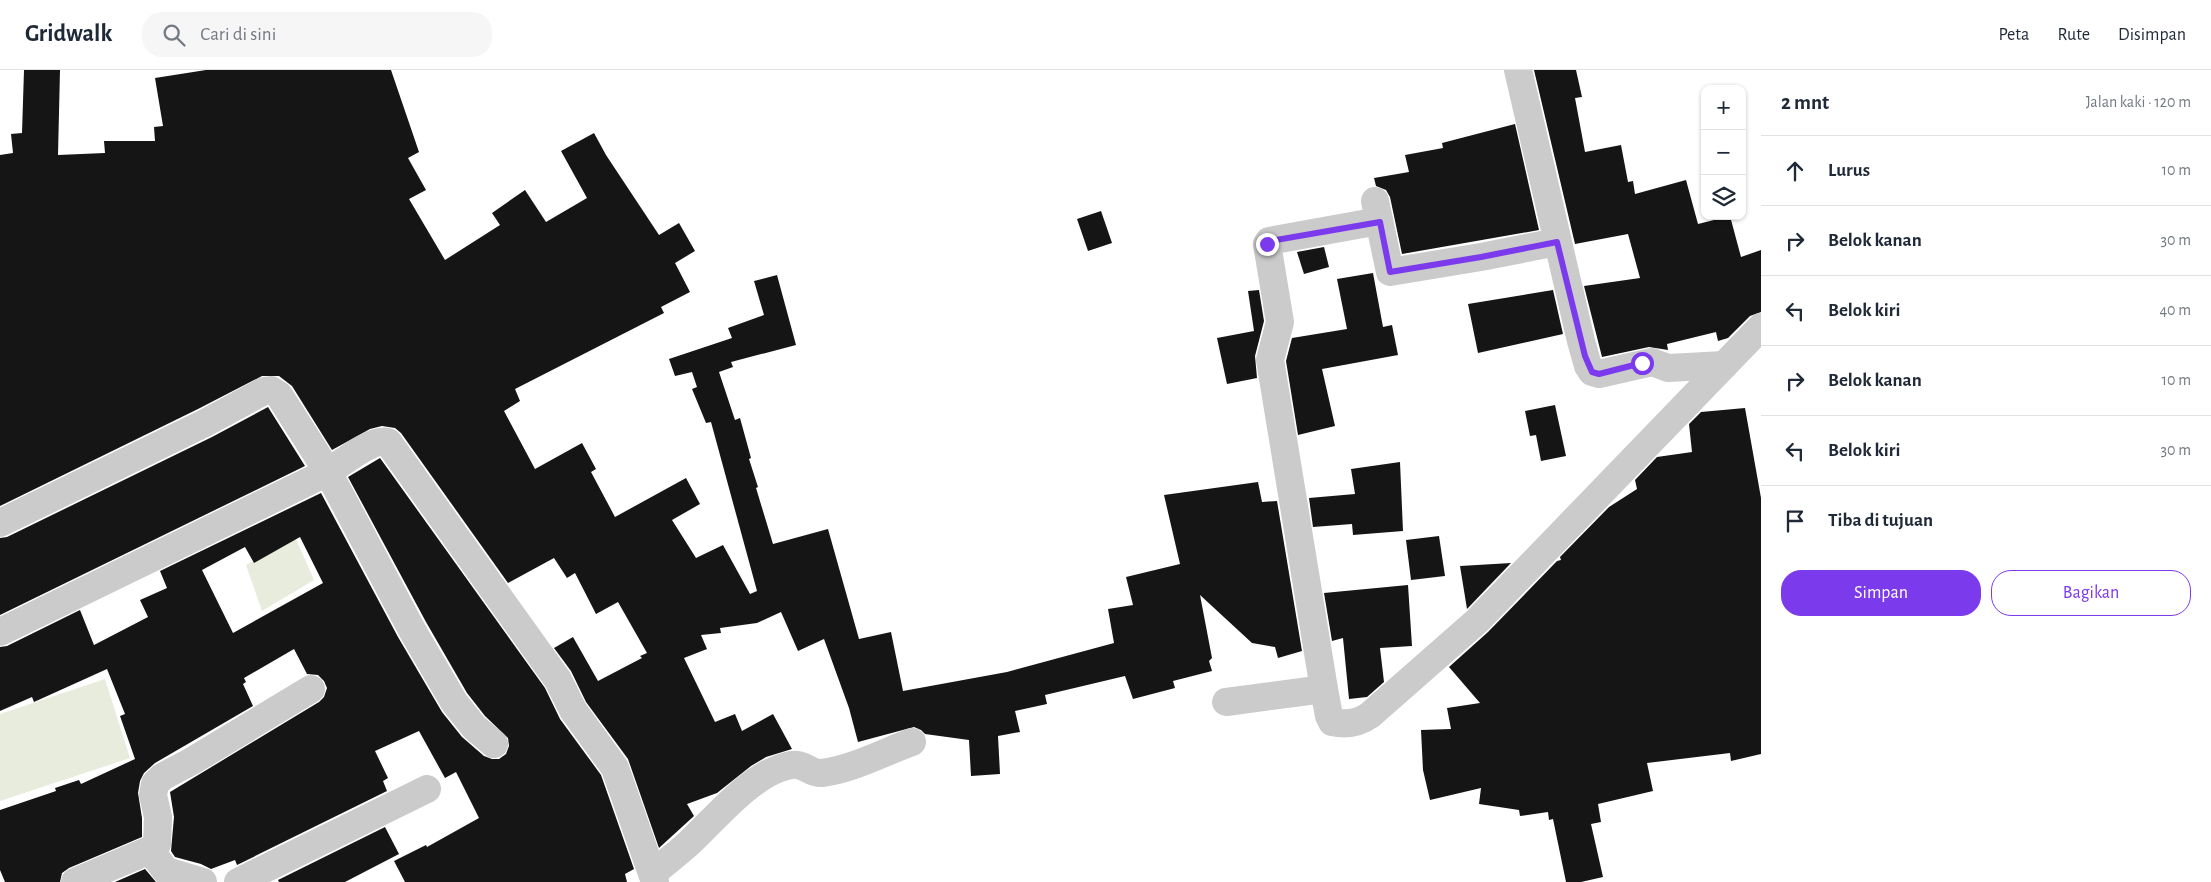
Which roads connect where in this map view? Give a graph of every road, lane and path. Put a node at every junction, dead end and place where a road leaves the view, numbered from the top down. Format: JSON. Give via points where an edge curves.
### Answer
{"nodes":[{"id":1,"x":1518,"y":70,"type":"edge"},
{"id":2,"x":1557,"y":242,"type":"junction"},
{"id":3,"x":1761,"y":326,"type":"edge"},
{"id":4,"x":1724,"y":366,"type":"junction"},
{"id":5,"x":328,"y":472,"type":"junction"},
{"id":6,"x":0,"y":523,"type":"edge"},
{"id":7,"x":0,"y":632,"type":"edge"},
{"id":8,"x":311,"y":690,"type":"dead end"},
{"id":9,"x":1324,"y":690,"type":"junction"},
{"id":10,"x":1226,"y":702,"type":"dead end"},
{"id":11,"x":912,"y":742,"type":"dead end"},
{"id":12,"x":494,"y":744,"type":"dead end"},
{"id":13,"x":427,"y":788,"type":"dead end"},
{"id":14,"x":150,"y":850,"type":"junction"},
{"id":15,"x":654,"y":878,"type":"edge"},
{"id":16,"x":75,"y":882,"type":"edge"},
{"id":17,"x":203,"y":882,"type":"edge"},
{"id":18,"x":238,"y":882,"type":"edge"}],
"edges":[{"from":1,"to":2,"type":"street"},
{"from":2,"to":4,"type":"street","via":[[1585,356],[1592,372],[1599,374],[1652,362],[1668,368]]},
{"from":2,"to":9,"type":"street","via":[[1390,272],[1377,211],[1267,244],[1280,322],[1270,360]]},
{"from":3,"to":4,"type":"street"},
{"from":4,"to":9,"type":"street","via":[[1477,621],[1370,714],[1361,721],[1332,722]]},
{"from":5,"to":6,"type":"street","via":[[279,395],[271,390],[264,391]]},
{"from":5,"to":7,"type":"street"},
{"from":5,"to":12,"type":"street","via":[[454,702],[474,728]]},
{"from":5,"to":15,"type":"street","via":[[372,444],[382,440],[388,442],[558,680],[573,710],[608,756]]},
{"from":8,"to":14,"type":"street","via":[[162,777],[155,784],[153,795],[158,817],[157,844]]},
{"from":9,"to":10,"type":"street"},
{"from":11,"to":15,"type":"street","via":[[838,770],[816,773],[800,764],[785,766],[762,778],[721,809]]},
{"from":13,"to":18,"type":"street"},
{"from":14,"to":16,"type":"street"},
{"from":14,"to":17,"type":"street","via":[[166,871]]}]}
